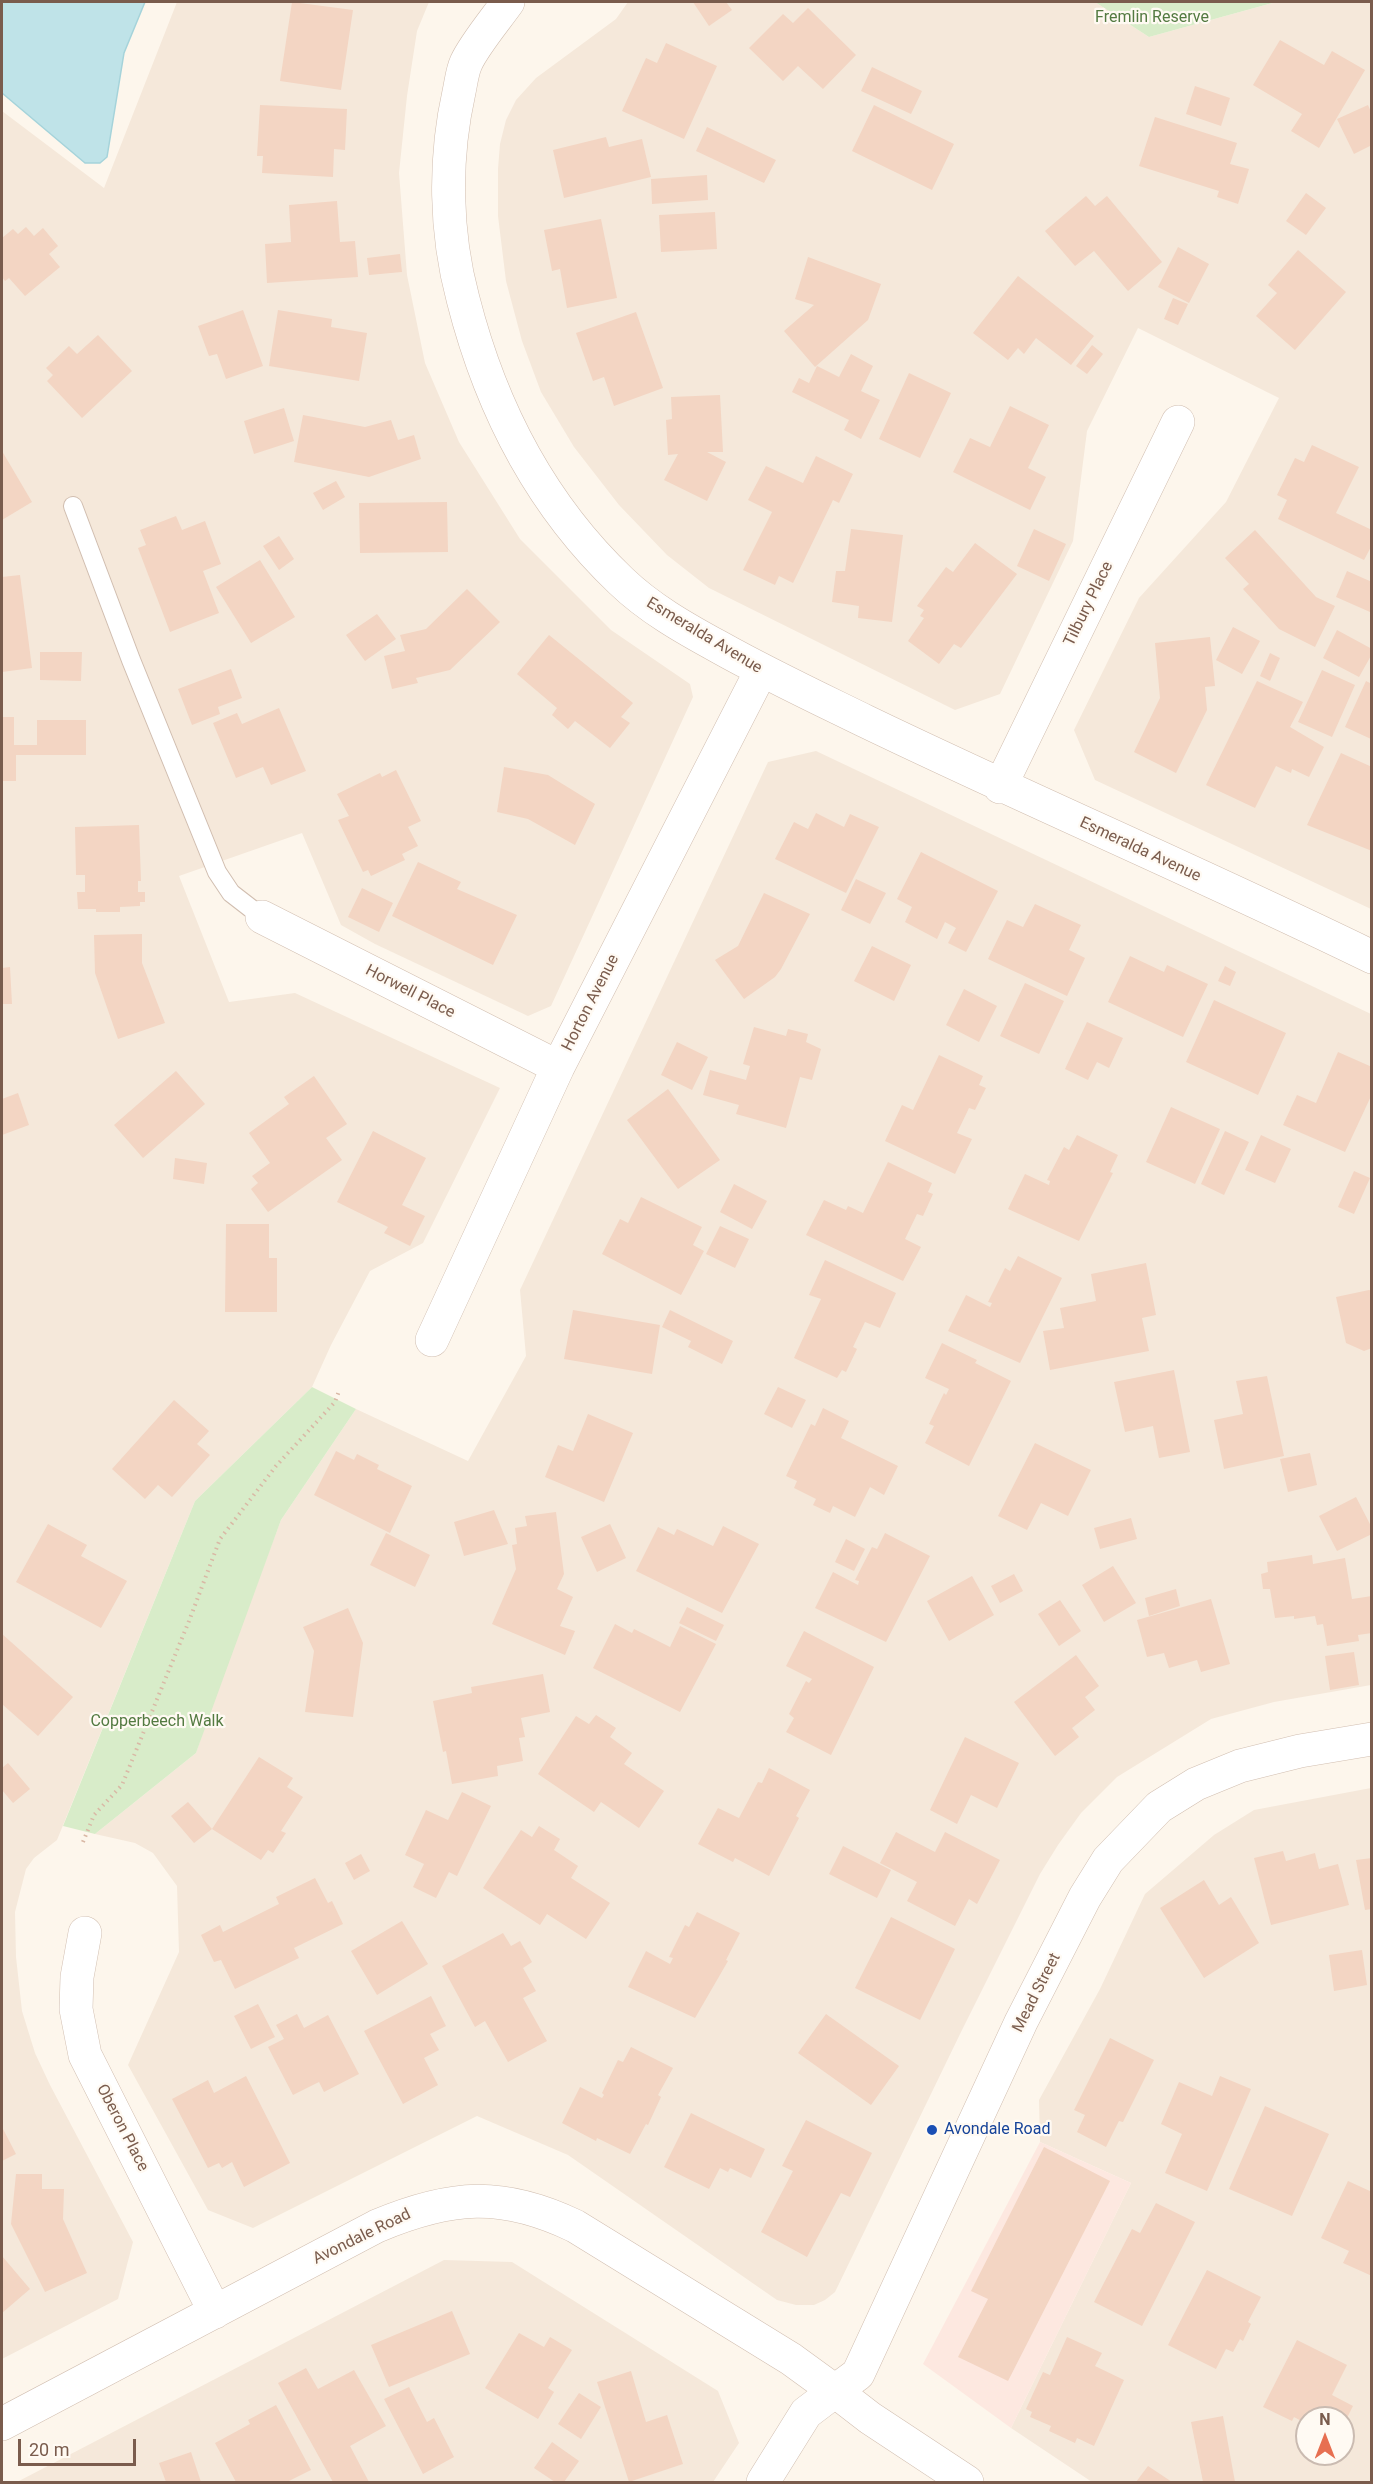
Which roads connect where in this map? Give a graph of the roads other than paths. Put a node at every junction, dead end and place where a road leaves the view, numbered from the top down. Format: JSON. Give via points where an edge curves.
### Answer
{"nodes":[{"id":1,"x":508,"y":2,"type":"edge"},
{"id":2,"x":1178,"y":422,"type":"dead end"},
{"id":3,"x":73,"y":506,"type":"dead end"},
{"id":4,"x":761,"y":671,"type":"junction"},
{"id":5,"x":1000,"y":787,"type":"junction"},
{"id":6,"x":262,"y":917,"type":"joint"},
{"id":7,"x":1371,"y":957,"type":"edge"},
{"id":8,"x":558,"y":1067,"type":"junction"},
{"id":9,"x":432,"y":1340,"type":"dead end"},
{"id":10,"x":1371,"y":1739,"type":"edge"},
{"id":11,"x":85,"y":1934,"type":"dead end"},
{"id":12,"x":215,"y":2312,"type":"junction"},
{"id":13,"x":835,"y":2391,"type":"junction"},
{"id":14,"x":2,"y":2424,"type":"edge"},
{"id":15,"x":763,"y":2482,"type":"edge"},
{"id":16,"x":967,"y":2482,"type":"edge"}],
"edges":[{"from":1,"to":4,"type":"street","name":"Esmeralda Avenue","via":[[466,63],[452,127],[453,250],[471,331],[488,380],[531,470],[619,579],[684,628]]},
{"from":2,"to":5,"type":"street","name":"Tilbury Place"},
{"from":3,"to":6,"type":"lane","via":[[218,872],[231,893]]},
{"from":4,"to":5,"type":"street","name":"Esmeralda Avenue"},
{"from":4,"to":8,"type":"street","name":"Horton Avenue"},
{"from":5,"to":7,"type":"street","name":"Esmeralda Avenue"},
{"from":6,"to":8,"type":"street","name":"Horwell Place"},
{"from":8,"to":9,"type":"street","name":"Horton Avenue"},
{"from":10,"to":13,"type":"street","name":"Mead Street","via":[[1290,1753],[1240,1766],[1196,1784],[1159,1807],[1108,1860],[1021,2022],[858,2374]]},
{"from":11,"to":12,"type":"street","name":"Oberon Place","via":[[76,2008],[85,2055]]},
{"from":12,"to":13,"type":"street","name":"Avondale Road","via":[[405,2214],[428,2206],[492,2200],[538,2210],[575,2226],[791,2359]]},
{"from":12,"to":14,"type":"street","name":"Avondale Road"},
{"from":13,"to":15,"type":"street","name":"Mead Street","via":[[806,2413]]},
{"from":13,"to":16,"type":"street","name":"Avondale Road"}]}
